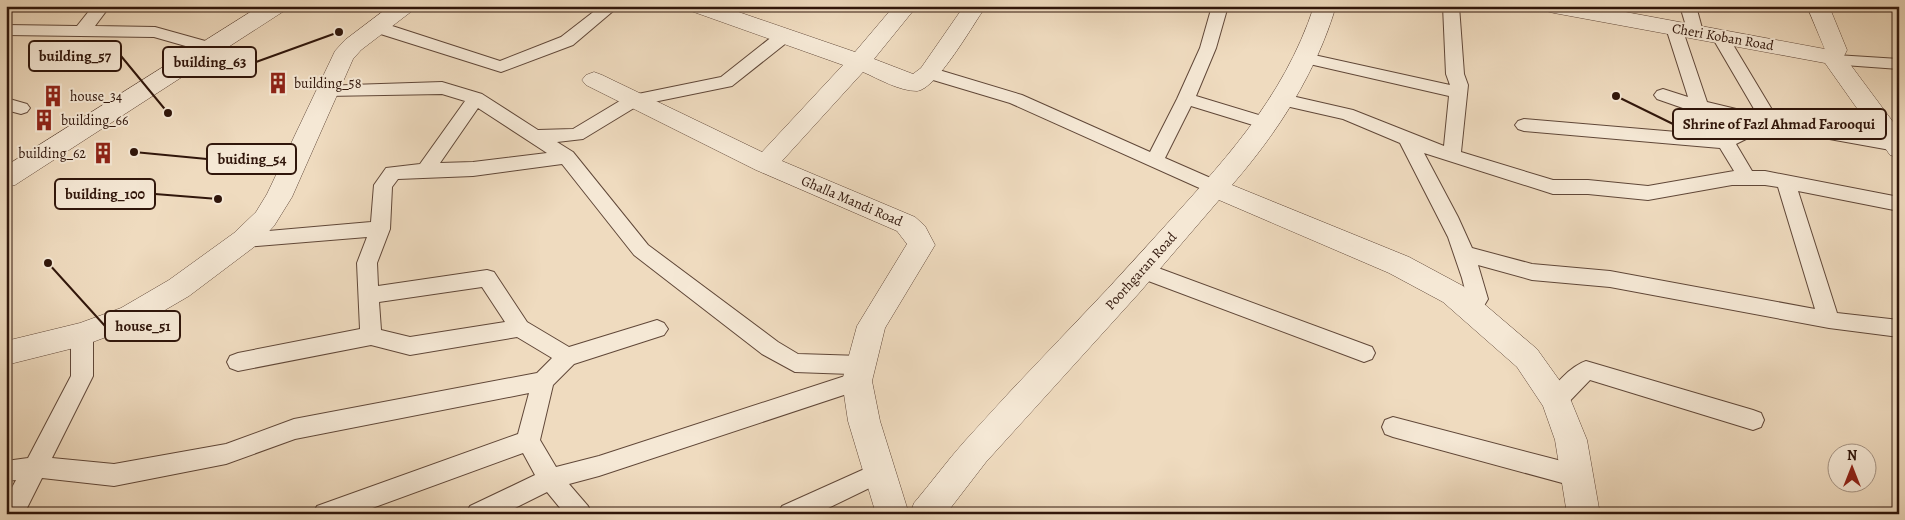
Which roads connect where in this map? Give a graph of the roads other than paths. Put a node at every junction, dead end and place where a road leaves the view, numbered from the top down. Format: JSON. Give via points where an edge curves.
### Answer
{"nodes":[{"id":1,"x":102,"y":6,"type":"edge"},
{"id":2,"x":276,"y":6,"type":"edge"},
{"id":3,"x":404,"y":6,"type":"edge"},
{"id":4,"x":611,"y":6,"type":"edge"},
{"id":5,"x":699,"y":6,"type":"edge"},
{"id":6,"x":906,"y":6,"type":"edge"},
{"id":7,"x":975,"y":6,"type":"edge"},
{"id":8,"x":1220,"y":6,"type":"edge"},
{"id":9,"x":1325,"y":6,"type":"edge"},
{"id":10,"x":1451,"y":6,"type":"edge"},
{"id":11,"x":1554,"y":6,"type":"edge"},
{"id":12,"x":1688,"y":6,"type":"edge"},
{"id":13,"x":1818,"y":6,"type":"edge"},
{"id":14,"x":747,"y":13,"type":"edge"},
{"id":15,"x":377,"y":27,"type":"junction"},
{"id":16,"x":1674,"y":28,"type":"junction"},
{"id":17,"x":6,"y":30,"type":"edge"},
{"id":18,"x":82,"y":31,"type":"junction"},
{"id":19,"x":1695,"y":32,"type":"junction"},
{"id":20,"x":784,"y":36,"type":"junction"},
{"id":21,"x":1720,"y":36,"type":"junction"},
{"id":22,"x":210,"y":48,"type":"junction"},
{"id":23,"x":1305,"y":58,"type":"junction"},
{"id":24,"x":1835,"y":59,"type":"junction"},
{"id":25,"x":859,"y":62,"type":"junction"},
{"id":26,"x":1899,"y":64,"type":"edge"},
{"id":27,"x":929,"y":72,"type":"junction"},
{"id":28,"x":594,"y":80,"type":"dead end"},
{"id":29,"x":326,"y":90,"type":"junction"},
{"id":30,"x":1458,"y":92,"type":"junction"},
{"id":31,"x":1663,"y":95,"type":"dead end"},
{"id":32,"x":476,"y":98,"type":"junction"},
{"id":33,"x":1186,"y":99,"type":"junction"},
{"id":34,"x":634,"y":100,"type":"junction"},
{"id":35,"x":1283,"y":100,"type":"junction"},
{"id":36,"x":1700,"y":108,"type":"junction"},
{"id":37,"x":1768,"y":122,"type":"junction"},
{"id":38,"x":1266,"y":123,"type":"junction"},
{"id":39,"x":1524,"y":125,"type":"dead end"},
{"id":40,"x":535,"y":136,"type":"junction"},
{"id":41,"x":1407,"y":139,"type":"junction"},
{"id":42,"x":1895,"y":140,"type":"edge"},
{"id":43,"x":1726,"y":142,"type":"junction"},
{"id":44,"x":1452,"y":155,"type":"junction"},
{"id":45,"x":567,"y":157,"type":"junction"},
{"id":46,"x":1155,"y":160,"type":"junction"},
{"id":47,"x":765,"y":164,"type":"junction"},
{"id":48,"x":426,"y":170,"type":"junction"},
{"id":49,"x":6,"y":178,"type":"edge"},
{"id":50,"x":1747,"y":178,"type":"junction"},
{"id":51,"x":1786,"y":182,"type":"junction"},
{"id":52,"x":1215,"y":188,"type":"junction"},
{"id":53,"x":1899,"y":204,"type":"edge"},
{"id":54,"x":380,"y":229,"type":"junction"},
{"id":55,"x":244,"y":240,"type":"junction"},
{"id":56,"x":1466,"y":254,"type":"junction"},
{"id":57,"x":1142,"y":270,"type":"junction"},
{"id":58,"x":369,"y":295,"type":"junction"},
{"id":59,"x":1471,"y":310,"type":"junction"},
{"id":60,"x":1829,"y":320,"type":"junction"},
{"id":61,"x":520,"y":328,"type":"junction"},
{"id":62,"x":1899,"y":328,"type":"edge"},
{"id":63,"x":658,"y":329,"type":"dead end"},
{"id":64,"x":82,"y":334,"type":"junction"},
{"id":65,"x":371,"y":336,"type":"junction"},
{"id":66,"x":6,"y":353,"type":"edge"},
{"id":67,"x":1364,"y":353,"type":"dead end"},
{"id":68,"x":567,"y":357,"type":"junction"},
{"id":69,"x":238,"y":362,"type":"dead end"},
{"id":70,"x":859,"y":373,"type":"junction"},
{"id":71,"x":544,"y":381,"type":"junction"},
{"id":72,"x":1556,"y":400,"type":"junction"},
{"id":73,"x":1753,"y":420,"type":"dead end"},
{"id":74,"x":1393,"y":427,"type":"dead end"},
{"id":75,"x":528,"y":442,"type":"junction"},
{"id":76,"x":35,"y":467,"type":"junction"},
{"id":77,"x":6,"y":471,"type":"edge"},
{"id":78,"x":880,"y":472,"type":"junction"},
{"id":79,"x":1577,"y":476,"type":"junction"},
{"id":80,"x":550,"y":479,"type":"junction"},
{"id":81,"x":11,"y":514,"type":"edge"},
{"id":82,"x":326,"y":514,"type":"edge"},
{"id":83,"x":478,"y":514,"type":"edge"},
{"id":84,"x":580,"y":514,"type":"edge"},
{"id":85,"x":790,"y":514,"type":"edge"},
{"id":86,"x":893,"y":514,"type":"edge"},
{"id":87,"x":926,"y":514,"type":"edge"},
{"id":88,"x":1584,"y":514,"type":"edge"}],
"edges":[{"from":1,"to":18,"type":"lane"},
{"from":2,"to":22,"type":"street"},
{"from":3,"to":15,"type":"street"},
{"from":4,"to":15,"type":"lane","via":[[567,41],[501,67]]},
{"from":5,"to":14,"type":"street"},
{"from":6,"to":25,"type":"street"},
{"from":7,"to":27,"type":"street"},
{"from":8,"to":33,"type":"lane","via":[[1208,48]]},
{"from":9,"to":23,"type":"street","name":"Poorhgaran Road"},
{"from":10,"to":30,"type":"lane"},
{"from":11,"to":16,"type":"street","name":"Cheri Koban Road"},
{"from":12,"to":19,"type":"lane"},
{"from":13,"to":24,"type":"street","via":[[1836,50]]},
{"from":14,"to":20,"type":"street"},
{"from":15,"to":29,"type":"street","via":[[343,56]]},
{"from":16,"to":19,"type":"street","name":"Cheri Koban Road"},
{"from":16,"to":36,"type":"lane"},
{"from":17,"to":18,"type":"lane"},
{"from":18,"to":22,"type":"lane","via":[[155,32]]},
{"from":19,"to":21,"type":"street","name":"Cheri Koban Road"},
{"from":20,"to":25,"type":"street"},
{"from":20,"to":34,"type":"lane","via":[[726,82]]},
{"from":21,"to":24,"type":"street","name":"Cheri Koban Road"},
{"from":21,"to":37,"type":"lane"},
{"from":22,"to":49,"type":"street"},
{"from":23,"to":30,"type":"lane"},
{"from":23,"to":35,"type":"street","name":"Poorhgaran Road"},
{"from":24,"to":26,"type":"lane"},
{"from":24,"to":42,"type":"street"},
{"from":25,"to":27,"type":"street","via":[[902,80],[917,82]]},
{"from":25,"to":47,"type":"street"},
{"from":27,"to":46,"type":"lane","via":[[1016,99]]},
{"from":28,"to":34,"type":"street","name":"Ghalla Mandi Road"},
{"from":29,"to":32,"type":"lane","via":[[442,88]]},
{"from":29,"to":55,"type":"street","via":[[279,197],[265,219]]},
{"from":30,"to":44,"type":"lane"},
{"from":31,"to":36,"type":"lane"},
{"from":32,"to":40,"type":"lane"},
{"from":32,"to":48,"type":"lane"},
{"from":33,"to":38,"type":"lane"},
{"from":33,"to":46,"type":"lane"},
{"from":34,"to":40,"type":"lane","via":[[577,135]]},
{"from":34,"to":47,"type":"street","name":"Ghalla Mandi Road"},
{"from":35,"to":38,"type":"street","name":"Poorhgaran Road"},
{"from":35,"to":41,"type":"lane","via":[[1347,114]]},
{"from":36,"to":37,"type":"lane"},
{"from":37,"to":42,"type":"lane"},
{"from":37,"to":43,"type":"lane"},
{"from":38,"to":52,"type":"street","name":"Poorhgaran Road"},
{"from":39,"to":43,"type":"lane"},
{"from":40,"to":45,"type":"lane"},
{"from":41,"to":44,"type":"lane"},
{"from":41,"to":56,"type":"lane"},
{"from":43,"to":50,"type":"lane"},
{"from":44,"to":50,"type":"lane","via":[[1553,187],[1648,193],[1698,182]]},
{"from":45,"to":48,"type":"lane","via":[[473,169]]},
{"from":45,"to":70,"type":"lane","via":[[641,250],[770,348],[795,363]]},
{"from":46,"to":52,"type":"lane"},
{"from":47,"to":70,"type":"street","name":"Ghalla Mandi Road","via":[[906,224],[921,245],[871,326]]},
{"from":48,"to":54,"type":"lane","via":[[393,173],[383,185]]},
{"from":50,"to":51,"type":"lane"},
{"from":51,"to":53,"type":"lane"},
{"from":51,"to":60,"type":"lane"},
{"from":52,"to":57,"type":"street","name":"Poorhgaran Road"},
{"from":52,"to":59,"type":"street","via":[[1400,265],[1452,294]]},
{"from":54,"to":55,"type":"lane"},
{"from":54,"to":58,"type":"lane","via":[[367,263]]},
{"from":55,"to":64,"type":"street","via":[[179,288],[131,316]]},
{"from":56,"to":59,"type":"lane","via":[[1478,300]]},
{"from":56,"to":60,"type":"lane","via":[[1532,272],[1610,279]]},
{"from":57,"to":67,"type":"lane"},
{"from":57,"to":87,"type":"street","name":"Poorhgaran Road","via":[[975,452]]},
{"from":58,"to":61,"type":"lane","via":[[487,278]]},
{"from":58,"to":65,"type":"lane"},
{"from":59,"to":72,"type":"street","via":[[1527,358]]},
{"from":60,"to":62,"type":"lane"},
{"from":61,"to":65,"type":"lane","via":[[410,346]]},
{"from":61,"to":68,"type":"lane"},
{"from":63,"to":68,"type":"lane"},
{"from":64,"to":66,"type":"street"},
{"from":64,"to":76,"type":"lane","via":[[82,376]]},
{"from":65,"to":69,"type":"lane"},
{"from":68,"to":71,"type":"lane"},
{"from":70,"to":78,"type":"street","name":"Ghalla Mandi Road","via":[[864,421]]},
{"from":70,"to":80,"type":"lane","via":[[599,466]]},
{"from":71,"to":75,"type":"lane"},
{"from":71,"to":76,"type":"lane","via":[[294,429],[226,454],[114,475]]},
{"from":72,"to":73,"type":"lane","via":[[1586,370]]},
{"from":72,"to":79,"type":"street","via":[[1571,440]]},
{"from":74,"to":79,"type":"lane"},
{"from":75,"to":80,"type":"lane"},
{"from":75,"to":82,"type":"lane"},
{"from":76,"to":77,"type":"lane"},
{"from":76,"to":81,"type":"lane"},
{"from":78,"to":85,"type":"lane"},
{"from":78,"to":86,"type":"street","name":"Ghalla Mandi Road"},
{"from":79,"to":88,"type":"street"},
{"from":80,"to":83,"type":"lane"},
{"from":80,"to":84,"type":"lane"}]}
